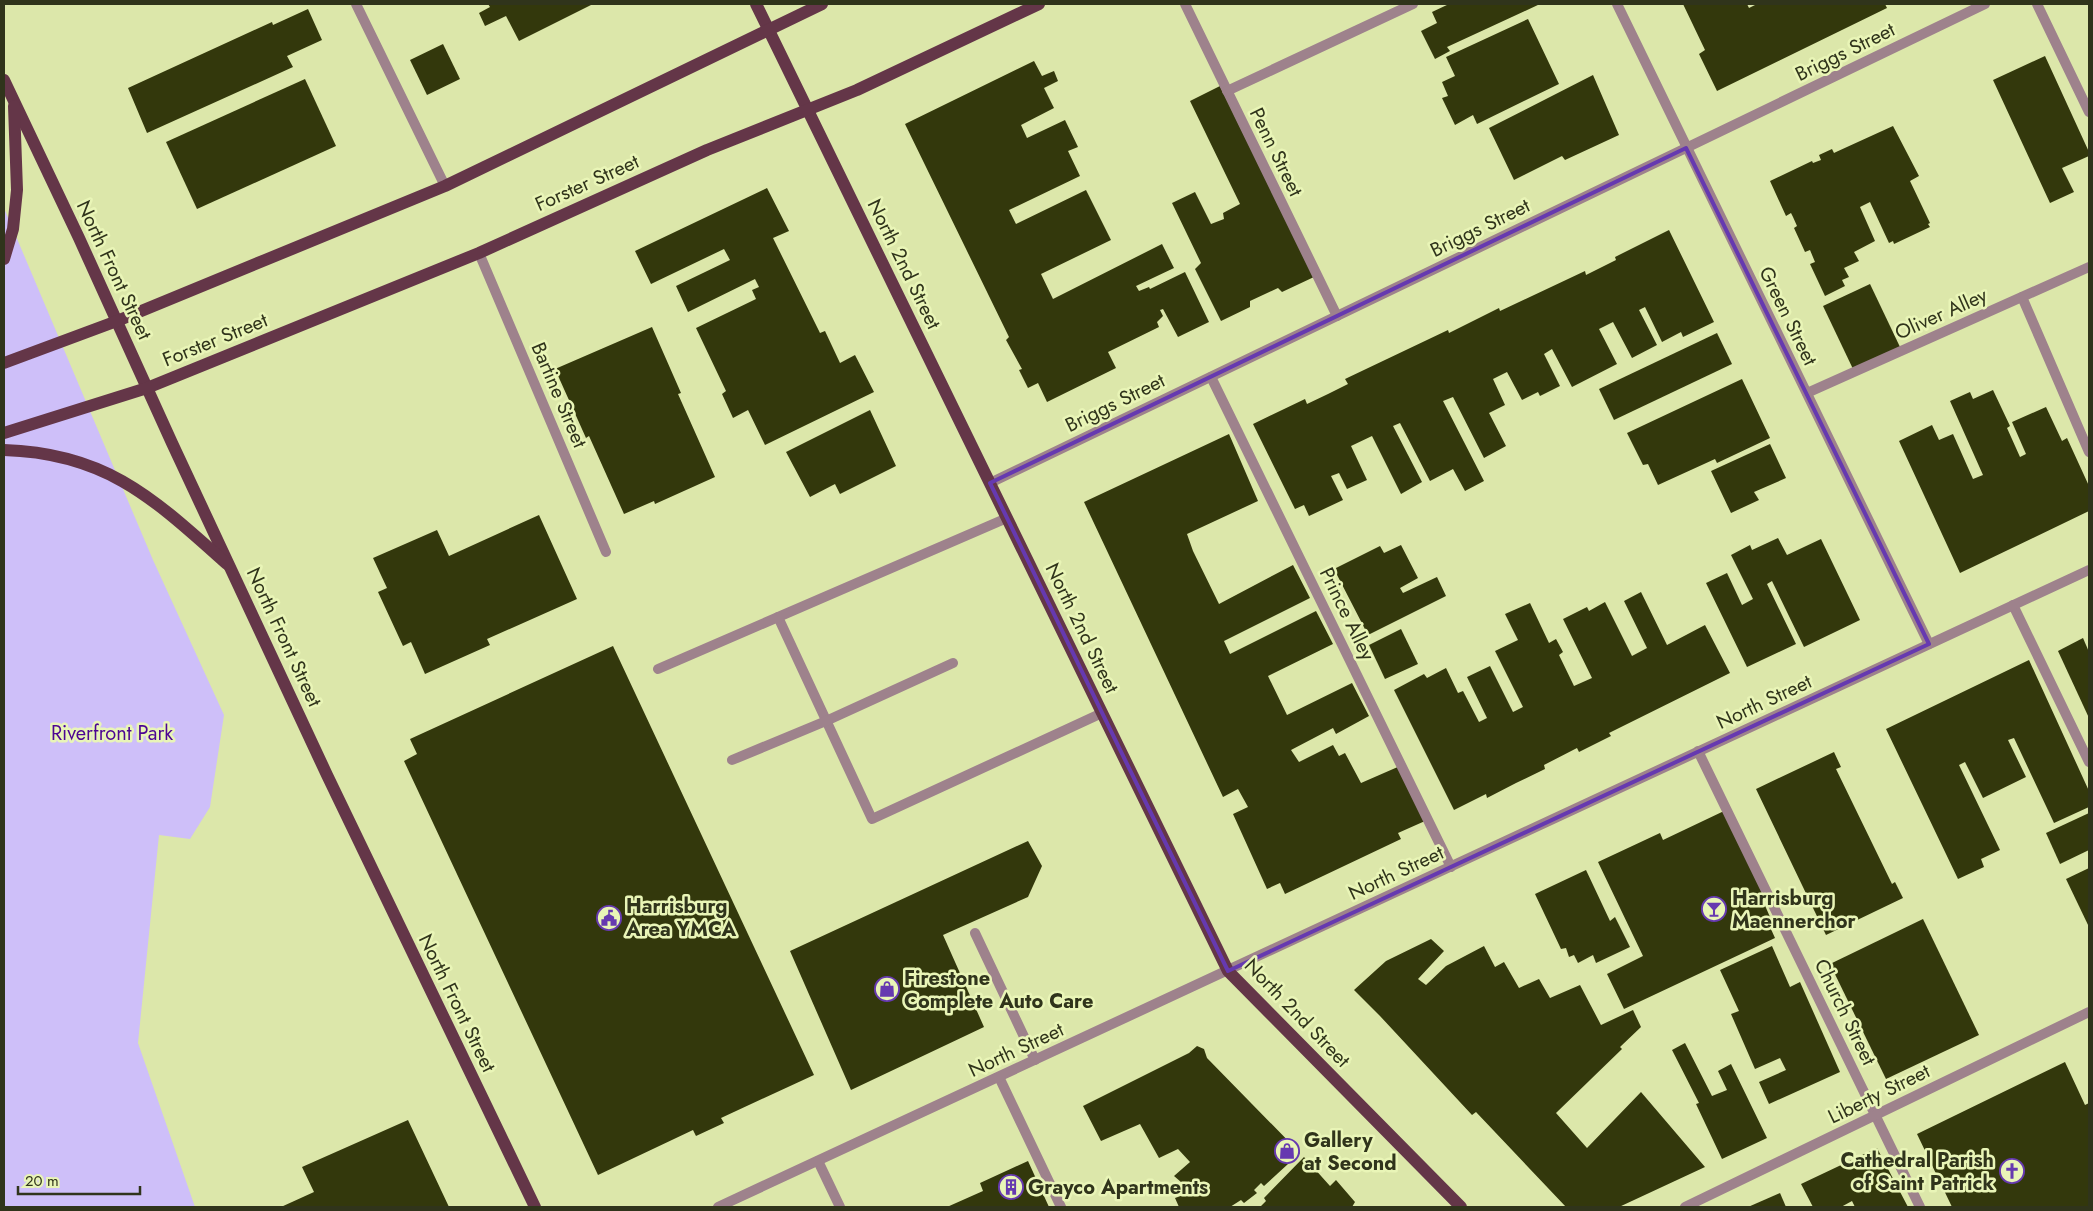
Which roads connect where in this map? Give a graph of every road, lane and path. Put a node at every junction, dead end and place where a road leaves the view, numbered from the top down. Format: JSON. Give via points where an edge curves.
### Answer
{"nodes":[{"id":1,"x":356,"y":4,"type":"edge"},
{"id":2,"x":756,"y":4,"type":"edge"},
{"id":3,"x":822,"y":4,"type":"edge"},
{"id":4,"x":1039,"y":4,"type":"edge"},
{"id":5,"x":1185,"y":4,"type":"edge"},
{"id":6,"x":1413,"y":4,"type":"edge"},
{"id":7,"x":1617,"y":4,"type":"edge"},
{"id":8,"x":1985,"y":4,"type":"edge"},
{"id":9,"x":2037,"y":4,"type":"edge"},
{"id":10,"x":768,"y":29,"type":"junction"},
{"id":11,"x":4,"y":80,"type":"edge"},
{"id":12,"x":1227,"y":91,"type":"junction"},
{"id":13,"x":14,"y":98,"type":"junction"},
{"id":14,"x":808,"y":109,"type":"junction"},
{"id":15,"x":2089,"y":112,"type":"edge"},
{"id":16,"x":1686,"y":148,"type":"junction"},
{"id":17,"x":445,"y":186,"type":"junction"},
{"id":18,"x":479,"y":253,"type":"junction"},
{"id":19,"x":4,"y":260,"type":"edge"},
{"id":20,"x":2089,"y":267,"type":"edge"},
{"id":21,"x":2022,"y":297,"type":"junction"},
{"id":22,"x":1336,"y":316,"type":"junction"},
{"id":23,"x":117,"y":320,"type":"junction"},
{"id":24,"x":4,"y":363,"type":"edge"},
{"id":25,"x":1211,"y":376,"type":"junction"},
{"id":26,"x":147,"y":388,"type":"junction"},
{"id":27,"x":1807,"y":394,"type":"junction"},
{"id":28,"x":4,"y":433,"type":"edge"},
{"id":29,"x":4,"y":450,"type":"edge"},
{"id":30,"x":2089,"y":452,"type":"edge"},
{"id":31,"x":990,"y":483,"type":"junction"},
{"id":32,"x":1007,"y":518,"type":"junction"},
{"id":33,"x":606,"y":552,"type":"dead end"},
{"id":34,"x":231,"y":568,"type":"junction"},
{"id":35,"x":2089,"y":570,"type":"edge"},
{"id":36,"x":2013,"y":605,"type":"junction"},
{"id":37,"x":778,"y":617,"type":"junction"},
{"id":38,"x":1929,"y":644,"type":"junction"},
{"id":39,"x":953,"y":663,"type":"dead end"},
{"id":40,"x":658,"y":670,"type":"dead end"},
{"id":41,"x":1102,"y":712,"type":"junction"},
{"id":42,"x":826,"y":721,"type":"junction"},
{"id":43,"x":1698,"y":751,"type":"junction"},
{"id":44,"x":732,"y":760,"type":"dead end"},
{"id":45,"x":2089,"y":762,"type":"edge"},
{"id":46,"x":1451,"y":867,"type":"junction"},
{"id":47,"x":974,"y":933,"type":"dead end"},
{"id":48,"x":1228,"y":971,"type":"junction"},
{"id":49,"x":2089,"y":1012,"type":"edge"},
{"id":50,"x":1035,"y":1060,"type":"junction"},
{"id":51,"x":999,"y":1077,"type":"junction"},
{"id":52,"x":1875,"y":1115,"type":"junction"},
{"id":53,"x":818,"y":1161,"type":"junction"},
{"id":54,"x":535,"y":1207,"type":"edge"},
{"id":55,"x":718,"y":1207,"type":"edge"},
{"id":56,"x":840,"y":1207,"type":"edge"},
{"id":57,"x":1061,"y":1207,"type":"edge"},
{"id":58,"x":1461,"y":1207,"type":"edge"},
{"id":59,"x":1685,"y":1207,"type":"edge"},
{"id":60,"x":1920,"y":1207,"type":"edge"}],
"edges":[{"from":1,"to":17,"type":"street"},
{"from":2,"to":10,"type":"main road","name":"North 2nd Street"},
{"from":3,"to":10,"type":"main road"},
{"from":4,"to":14,"type":"main road","name":"Forster Street","via":[[857,90]]},
{"from":5,"to":12,"type":"street","name":"Penn Street"},
{"from":6,"to":12,"type":"street"},
{"from":7,"to":16,"type":"street","name":"Green Street"},
{"from":8,"to":16,"type":"street","name":"Briggs Street"},
{"from":9,"to":15,"type":"street"},
{"from":10,"to":14,"type":"main road","name":"North 2nd Street"},
{"from":10,"to":17,"type":"main road"},
{"from":11,"to":13,"type":"main road","name":"North Front Street"},
{"from":12,"to":22,"type":"street","name":"Penn Street"},
{"from":13,"to":19,"type":"main road","via":[[17,190],[13,228]]},
{"from":13,"to":23,"type":"main road","name":"North Front Street"},
{"from":14,"to":18,"type":"main road","name":"Forster Street","via":[[704,151]]},
{"from":14,"to":31,"type":"main road","name":"North 2nd Street"},
{"from":16,"to":22,"type":"street","name":"Briggs Street"},
{"from":16,"to":27,"type":"street","name":"Green Street"},
{"from":17,"to":23,"type":"main road"},
{"from":18,"to":26,"type":"main road","name":"Forster Street"},
{"from":18,"to":33,"type":"street","name":"Bartine Street"},
{"from":20,"to":21,"type":"street","name":"Oliver Alley"},
{"from":21,"to":27,"type":"street","name":"Oliver Alley"},
{"from":21,"to":30,"type":"street"},
{"from":22,"to":25,"type":"street","name":"Briggs Street"},
{"from":23,"to":24,"type":"main road"},
{"from":23,"to":26,"type":"main road","name":"North Front Street"},
{"from":25,"to":31,"type":"street","name":"Briggs Street"},
{"from":25,"to":46,"type":"street","name":"Prince Alley"},
{"from":26,"to":28,"type":"main road","name":"Forster Street"},
{"from":26,"to":34,"type":"main road","name":"North Front Street"},
{"from":27,"to":38,"type":"street","name":"Green Street"},
{"from":29,"to":34,"type":"main road","via":[[62,457],[115,476],[148,497]]},
{"from":31,"to":32,"type":"main road","name":"North 2nd Street"},
{"from":32,"to":37,"type":"street"},
{"from":32,"to":41,"type":"main road","name":"North 2nd Street"},
{"from":34,"to":54,"type":"main road","name":"North Front Street"},
{"from":35,"to":36,"type":"street","name":"North Street"},
{"from":36,"to":38,"type":"street","name":"North Street"},
{"from":36,"to":45,"type":"street"},
{"from":37,"to":40,"type":"street"},
{"from":37,"to":42,"type":"street"},
{"from":38,"to":43,"type":"street","name":"North Street"},
{"from":39,"to":42,"type":"street"},
{"from":41,"to":42,"type":"street","via":[[872,819]]},
{"from":41,"to":48,"type":"main road","name":"North 2nd Street"},
{"from":42,"to":44,"type":"street"},
{"from":43,"to":46,"type":"street","name":"North Street"},
{"from":43,"to":52,"type":"street","name":"Church Street"},
{"from":46,"to":48,"type":"street","name":"North Street"},
{"from":47,"to":50,"type":"street"},
{"from":48,"to":50,"type":"street","name":"North Street"},
{"from":48,"to":58,"type":"main road","name":"North 2nd Street"},
{"from":49,"to":52,"type":"street","name":"Liberty Street"},
{"from":50,"to":51,"type":"street","name":"North Street"},
{"from":51,"to":53,"type":"street","name":"North Street"},
{"from":51,"to":57,"type":"street"},
{"from":52,"to":59,"type":"street","name":"Liberty Street"},
{"from":52,"to":60,"type":"street","name":"Church Street"},
{"from":53,"to":55,"type":"street","name":"North Street"},
{"from":53,"to":56,"type":"street"}]}
